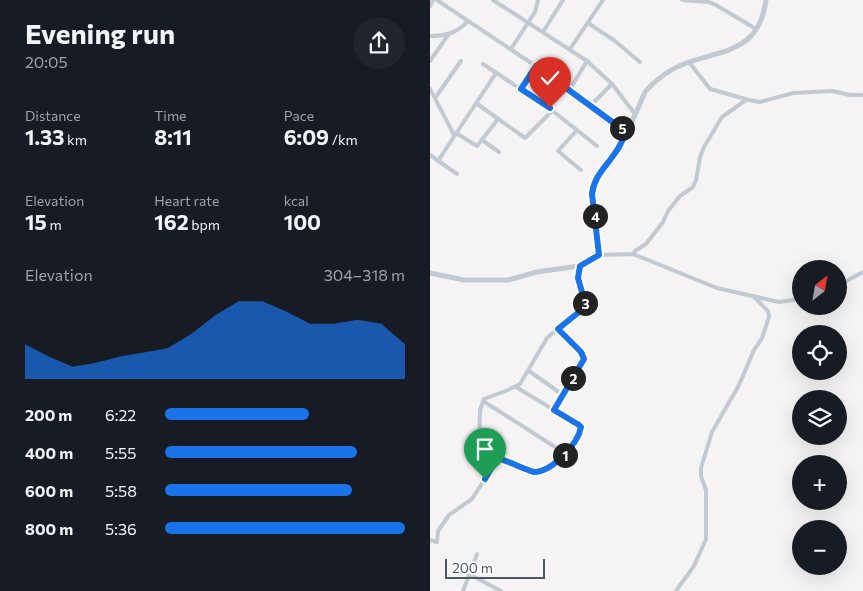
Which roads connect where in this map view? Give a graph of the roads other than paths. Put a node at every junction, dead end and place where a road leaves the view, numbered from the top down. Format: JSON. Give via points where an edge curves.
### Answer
{"nodes":[{"id":1,"x":435,"y":0,"type":"edge"},
{"id":2,"x":493,"y":0,"type":"edge"},
{"id":3,"x":538,"y":0,"type":"edge"},
{"id":4,"x":563,"y":0,"type":"edge"},
{"id":5,"x":602,"y":0,"type":"edge"},
{"id":6,"x":682,"y":0,"type":"edge"},
{"id":7,"x":766,"y":0,"type":"edge"},
{"id":8,"x":430,"y":6,"type":"edge"},
{"id":9,"x":468,"y":21,"type":"junction"},
{"id":10,"x":528,"y":23,"type":"junction"},
{"id":11,"x":588,"y":23,"type":"junction"},
{"id":12,"x":756,"y":29,"type":"junction"},
{"id":13,"x":543,"y":32,"type":"junction"},
{"id":14,"x":448,"y":35,"type":"junction"},
{"id":15,"x":430,"y":36,"type":"edge"},
{"id":16,"x":511,"y":49,"type":"junction"},
{"id":17,"x":570,"y":49,"type":"junction"},
{"id":18,"x":430,"y":61,"type":"edge"},
{"id":19,"x":461,"y":61,"type":"dead end"},
{"id":20,"x":587,"y":61,"type":"junction"},
{"id":21,"x":640,"y":62,"type":"dead end"},
{"id":22,"x":689,"y":62,"type":"junction"},
{"id":23,"x":482,"y":64,"type":"dead end"},
{"id":24,"x":536,"y":66,"type":"junction"},
{"id":25,"x":496,"y":73,"type":"junction"},
{"id":26,"x":612,"y":84,"type":"junction"},
{"id":27,"x":430,"y":89,"type":"edge"},
{"id":28,"x":521,"y":89,"type":"junction"},
{"id":29,"x":570,"y":89,"type":"junction"},
{"id":30,"x":863,"y":95,"type":"edge"},
{"id":31,"x":435,"y":98,"type":"junction"},
{"id":32,"x":746,"y":100,"type":"junction"},
{"id":33,"x":476,"y":103,"type":"junction"},
{"id":34,"x":591,"y":105,"type":"junction"},
{"id":35,"x":552,"y":111,"type":"junction"},
{"id":36,"x":635,"y":114,"type":"junction"},
{"id":37,"x":498,"y":119,"type":"junction"},
{"id":38,"x":577,"y":130,"type":"junction"},
{"id":39,"x":626,"y":132,"type":"junction"},
{"id":40,"x":455,"y":134,"type":"junction"},
{"id":41,"x":482,"y":140,"type":"junction"},
{"id":42,"x":597,"y":146,"type":"dead end"},
{"id":43,"x":499,"y":152,"type":"dead end"},
{"id":44,"x":430,"y":155,"type":"edge"},
{"id":45,"x":438,"y":161,"type":"junction"},
{"id":46,"x":581,"y":170,"type":"dead end"},
{"id":47,"x":457,"y":174,"type":"dead end"},
{"id":48,"x":633,"y":254,"type":"junction"},
{"id":49,"x":599,"y":255,"type":"junction"},
{"id":50,"x":580,"y":266,"type":"junction"},
{"id":51,"x":863,"y":272,"type":"edge"},
{"id":52,"x":430,"y":273,"type":"edge"},
{"id":53,"x":848,"y":280,"type":"edge"},
{"id":54,"x":753,"y":296,"type":"junction"},
{"id":55,"x":792,"y":300,"type":"edge"},
{"id":56,"x":558,"y":329,"type":"junction"},
{"id":57,"x":528,"y":371,"type":"junction"},
{"id":58,"x":516,"y":387,"type":"junction"},
{"id":59,"x":563,"y":395,"type":"junction"},
{"id":60,"x":483,"y":401,"type":"junction"},
{"id":61,"x":554,"y":410,"type":"junction"},
{"id":62,"x":566,"y":454,"type":"junction"},
{"id":63,"x":497,"y":458,"type":"junction"},
{"id":64,"x":430,"y":540,"type":"edge"},
{"id":65,"x":477,"y":554,"type":"dead end"},
{"id":66,"x":469,"y":574,"type":"junction"},
{"id":67,"x":463,"y":591,"type":"edge"},
{"id":68,"x":501,"y":591,"type":"edge"},
{"id":69,"x":676,"y":591,"type":"edge"}],
"edges":[{"from":1,"to":8,"type":"street"},
{"from":1,"to":9,"type":"street"},
{"from":2,"to":10,"type":"street"},
{"from":3,"to":10,"type":"street"},
{"from":4,"to":13,"type":"street"},
{"from":5,"to":11,"type":"street"},
{"from":6,"to":12,"type":"street","via":[[709,2]]},
{"from":7,"to":12,"type":"street"},
{"from":9,"to":14,"type":"street","via":[[461,29]]},
{"from":9,"to":16,"type":"street"},
{"from":10,"to":13,"type":"street"},
{"from":10,"to":16,"type":"street"},
{"from":11,"to":17,"type":"street"},
{"from":11,"to":21,"type":"street"},
{"from":12,"to":22,"type":"street","via":[[736,48]]},
{"from":13,"to":17,"type":"street"},
{"from":14,"to":15,"type":"street"},
{"from":14,"to":18,"type":"street"},
{"from":16,"to":24,"type":"street"},
{"from":17,"to":20,"type":"street"},
{"from":19,"to":31,"type":"street"},
{"from":20,"to":26,"type":"street"},
{"from":20,"to":29,"type":"street"},
{"from":22,"to":32,"type":"street","via":[[710,89]]},
{"from":22,"to":36,"type":"street","via":[[651,85]]},
{"from":23,"to":25,"type":"street"},
{"from":24,"to":28,"type":"street"},
{"from":24,"to":29,"type":"street"},
{"from":25,"to":28,"type":"street"},
{"from":25,"to":33,"type":"street"},
{"from":26,"to":34,"type":"street"},
{"from":26,"to":36,"type":"street"},
{"from":27,"to":31,"type":"street"},
{"from":28,"to":35,"type":"street"},
{"from":29,"to":34,"type":"street"},
{"from":30,"to":32,"type":"street","via":[[832,90],[794,93],[760,102]]},
{"from":31,"to":40,"type":"street"},
{"from":32,"to":48,"type":"street","via":[[722,117],[704,147],[693,187],[680,196],[646,244]]},
{"from":33,"to":37,"type":"street"},
{"from":33,"to":40,"type":"street"},
{"from":34,"to":39,"type":"street"},
{"from":35,"to":37,"type":"street","via":[[525,138]]},
{"from":35,"to":38,"type":"street"},
{"from":36,"to":39,"type":"street"},
{"from":37,"to":41,"type":"street"},
{"from":38,"to":42,"type":"street"},
{"from":38,"to":46,"type":"street","via":[[558,151]]},
{"from":39,"to":49,"type":"street","via":[[593,185]]},
{"from":40,"to":41,"type":"street","via":[[476,146]]},
{"from":40,"to":45,"type":"street"},
{"from":41,"to":43,"type":"street"},
{"from":44,"to":45,"type":"street"},
{"from":45,"to":47,"type":"street"},
{"from":48,"to":49,"type":"street"},
{"from":48,"to":54,"type":"street","via":[[702,283]]},
{"from":49,"to":50,"type":"street"},
{"from":50,"to":52,"type":"street","via":[[498,281],[464,280]]},
{"from":50,"to":56,"type":"street","via":[[578,278],[585,303]]},
{"from":51,"to":53,"type":"street"},
{"from":54,"to":55,"type":"street","via":[[779,302]]},
{"from":54,"to":69,"type":"street","via":[[768,311],[769,320],[739,385],[712,432],[701,468],[706,490],[706,539],[694,566]]},
{"from":56,"to":57,"type":"street","via":[[544,343]]},
{"from":56,"to":59,"type":"street","via":[[584,359]]},
{"from":57,"to":58,"type":"street"},
{"from":57,"to":59,"type":"street"},
{"from":58,"to":60,"type":"street"},
{"from":58,"to":61,"type":"street"},
{"from":59,"to":61,"type":"street"},
{"from":60,"to":62,"type":"street"},
{"from":60,"to":63,"type":"street","via":[[479,448]]},
{"from":61,"to":62,"type":"street","via":[[581,427]]},
{"from":62,"to":63,"type":"street","via":[[536,472]]},
{"from":63,"to":64,"type":"street","via":[[475,495],[442,524],[437,542]]},
{"from":65,"to":66,"type":"street"},
{"from":66,"to":67,"type":"street"},
{"from":66,"to":68,"type":"street"}]}
